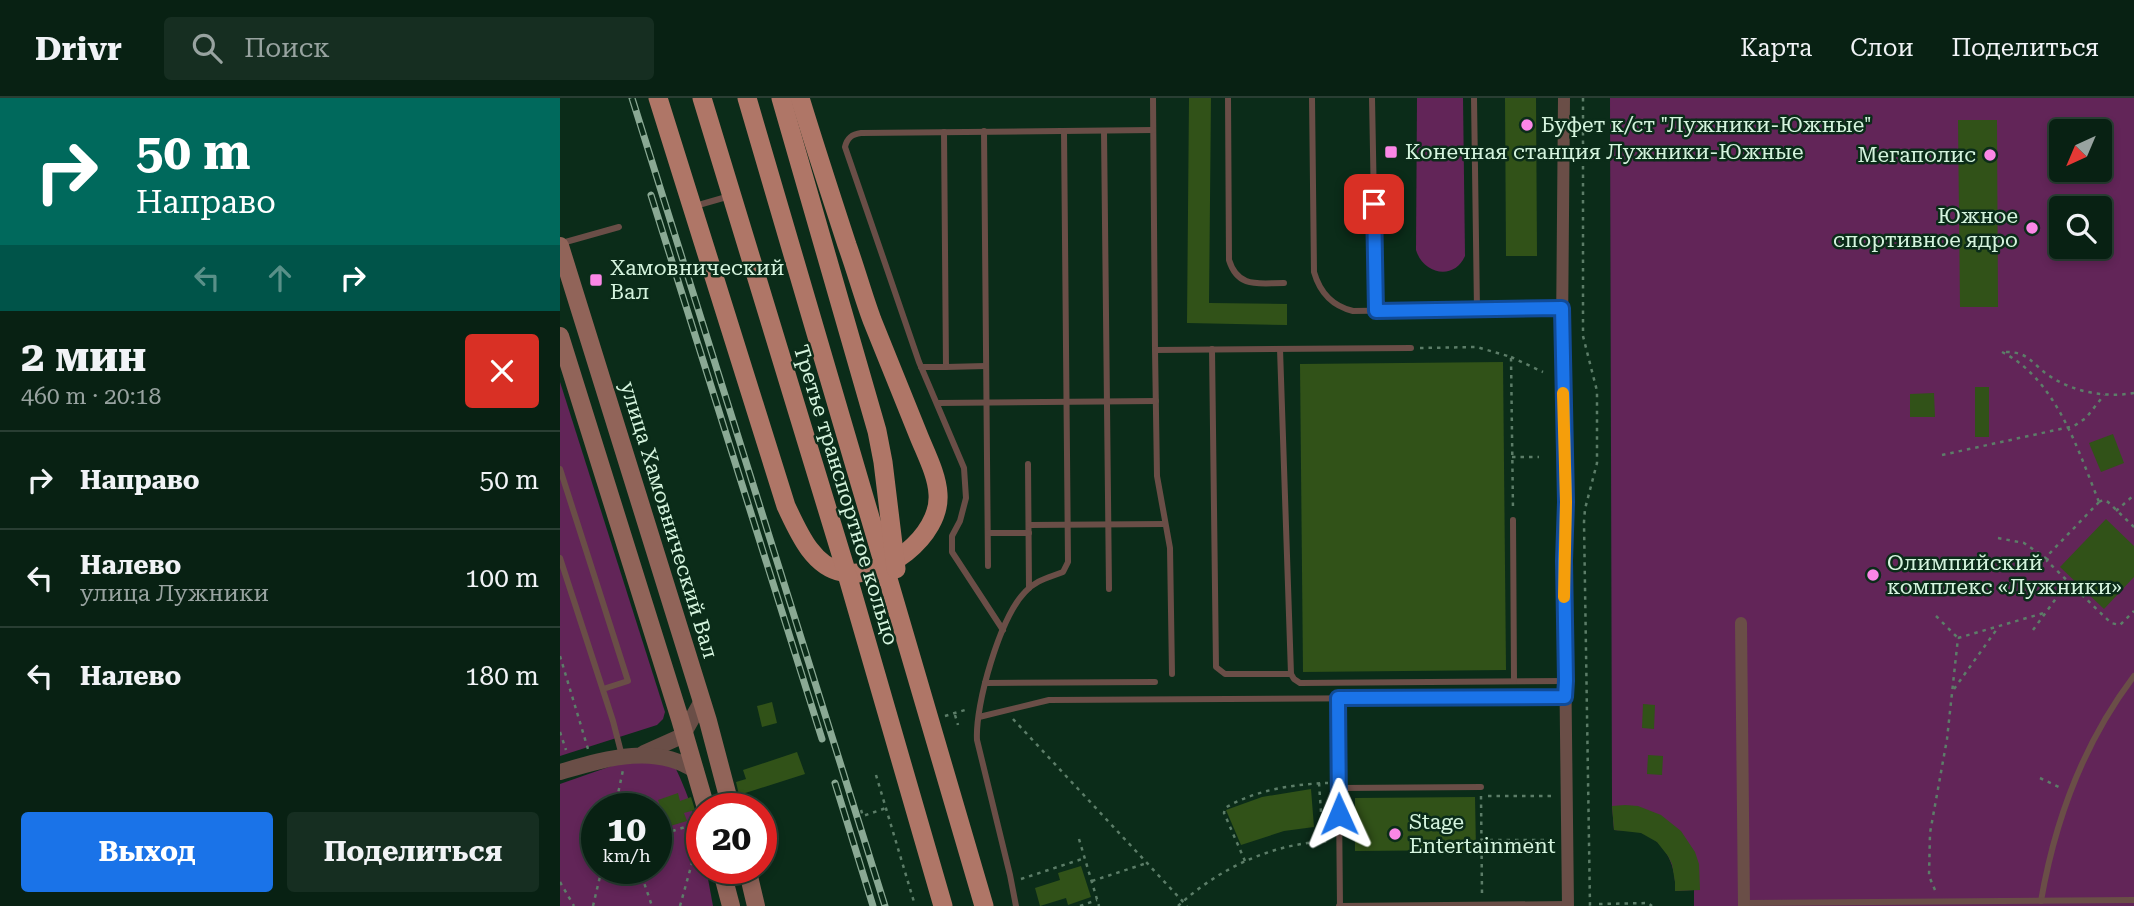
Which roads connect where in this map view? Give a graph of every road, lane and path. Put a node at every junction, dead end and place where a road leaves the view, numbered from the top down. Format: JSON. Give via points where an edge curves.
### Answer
{"nodes":[{"id":1,"x":658,"y":98,"type":"edge"},
{"id":2,"x":702,"y":98,"type":"edge"},
{"id":3,"x":747,"y":98,"type":"edge"},
{"id":4,"x":781,"y":98,"type":"edge"},
{"id":5,"x":800,"y":98,"type":"edge"},
{"id":6,"x":1153,"y":98,"type":"edge"},
{"id":7,"x":1228,"y":98,"type":"edge"},
{"id":8,"x":1312,"y":98,"type":"edge"},
{"id":9,"x":1372,"y":98,"type":"edge"},
{"id":10,"x":1474,"y":98,"type":"edge"},
{"id":11,"x":1564,"y":98,"type":"edge"},
{"id":12,"x":1583,"y":98,"type":"edge"},
{"id":13,"x":1153,"y":130,"type":"junction"},
{"id":14,"x":984,"y":131,"type":"junction"},
{"id":15,"x":1064,"y":131,"type":"junction"},
{"id":16,"x":1104,"y":131,"type":"junction"},
{"id":17,"x":944,"y":132,"type":"junction"},
{"id":18,"x":737,"y":194,"type":"dead end"},
{"id":19,"x":702,"y":204,"type":"dead end"},
{"id":20,"x":619,"y":227,"type":"dead end"},
{"id":21,"x":560,"y":244,"type":"edge"},
{"id":22,"x":1284,"y":283,"type":"dead end"},
{"id":23,"x":1562,"y":308,"type":"junction"},
{"id":24,"x":1477,"y":310,"type":"junction"},
{"id":25,"x":1376,"y":311,"type":"junction"},
{"id":26,"x":560,"y":335,"type":"edge"},
{"id":27,"x":1411,"y":348,"type":"joint"},
{"id":28,"x":1155,"y":349,"type":"junction"},
{"id":29,"x":1212,"y":349,"type":"junction"},
{"id":30,"x":1280,"y":349,"type":"junction"},
{"id":31,"x":1511,"y":357,"type":"junction"},
{"id":32,"x":986,"y":366,"type":"junction"},
{"id":33,"x":921,"y":367,"type":"junction"},
{"id":34,"x":946,"y":367,"type":"junction"},
{"id":35,"x":1543,"y":372,"type":"dead end"},
{"id":36,"x":2134,"y":393,"type":"edge"},
{"id":37,"x":2104,"y":395,"type":"junction"},
{"id":38,"x":1107,"y":401,"type":"junction"},
{"id":39,"x":1156,"y":401,"type":"junction"},
{"id":40,"x":986,"y":402,"type":"junction"},
{"id":41,"x":1066,"y":402,"type":"junction"},
{"id":42,"x":938,"y":403,"type":"junction"},
{"id":43,"x":2069,"y":428,"type":"junction"},
{"id":44,"x":1942,"y":455,"type":"dead end"},
{"id":45,"x":1512,"y":457,"type":"junction"},
{"id":46,"x":1539,"y":457,"type":"dead end"},
{"id":47,"x":1028,"y":464,"type":"dead end"},
{"id":48,"x":560,"y":469,"type":"edge"},
{"id":49,"x":2134,"y":495,"type":"edge"},
{"id":50,"x":2099,"y":502,"type":"junction"},
{"id":51,"x":2116,"y":511,"type":"junction"},
{"id":52,"x":1513,"y":520,"type":"joint"},
{"id":53,"x":1166,"y":524,"type":"junction"},
{"id":54,"x":1067,"y":525,"type":"junction"},
{"id":55,"x":1108,"y":525,"type":"junction"},
{"id":56,"x":2134,"y":527,"type":"edge"},
{"id":57,"x":1028,"y":529,"type":"junction"},
{"id":58,"x":988,"y":533,"type":"junction"},
{"id":59,"x":1998,"y":538,"type":"dead end"},
{"id":60,"x":560,"y":558,"type":"edge"},
{"id":61,"x":2047,"y":559,"type":"junction"},
{"id":62,"x":988,"y":566,"type":"dead end"},
{"id":63,"x":2068,"y":582,"type":"junction"},
{"id":64,"x":1029,"y":587,"type":"junction"},
{"id":65,"x":1108,"y":589,"type":"dead end"},
{"id":66,"x":2134,"y":611,"type":"edge"},
{"id":67,"x":2044,"y":614,"type":"junction"},
{"id":68,"x":1936,"y":616,"type":"dead end"},
{"id":69,"x":1741,"y":623,"type":"dead end"},
{"id":70,"x":1998,"y":626,"type":"junction"},
{"id":71,"x":1003,"y":630,"type":"junction"},
{"id":72,"x":2033,"y":630,"type":"dead end"},
{"id":73,"x":1958,"y":638,"type":"junction"},
{"id":74,"x":907,"y":642,"type":"junction"},
{"id":75,"x":560,"y":656,"type":"edge"},
{"id":76,"x":1172,"y":674,"type":"dead end"},
{"id":77,"x":1291,"y":674,"type":"junction"},
{"id":78,"x":2134,"y":677,"type":"edge"},
{"id":79,"x":1155,"y":681,"type":"dead end"},
{"id":80,"x":1514,"y":681,"type":"junction"},
{"id":81,"x":1566,"y":681,"type":"junction"},
{"id":82,"x":985,"y":683,"type":"junction"},
{"id":83,"x":603,"y":689,"type":"junction"},
{"id":84,"x":1952,"y":692,"type":"junction"},
{"id":85,"x":1565,"y":697,"type":"junction"},
{"id":86,"x":1338,"y":698,"type":"junction"},
{"id":87,"x":702,"y":701,"type":"junction"},
{"id":88,"x":1005,"y":710,"type":"junction"},
{"id":89,"x":954,"y":713,"type":"dead end"},
{"id":90,"x":979,"y":717,"type":"junction"},
{"id":91,"x":958,"y":725,"type":"dead end"},
{"id":92,"x":682,"y":726,"type":"junction"},
{"id":93,"x":560,"y":732,"type":"edge"},
{"id":94,"x":566,"y":750,"type":"dead end"},
{"id":95,"x":628,"y":760,"type":"junction"},
{"id":96,"x":592,"y":763,"type":"junction"},
{"id":97,"x":696,"y":771,"type":"junction"},
{"id":98,"x":560,"y":772,"type":"edge"},
{"id":99,"x":876,"y":775,"type":"dead end"},
{"id":100,"x":2040,"y":778,"type":"dead end"},
{"id":101,"x":1320,"y":783,"type":"junction"},
{"id":102,"x":1339,"y":785,"type":"junction"},
{"id":103,"x":1480,"y":787,"type":"joint"},
{"id":104,"x":2070,"y":792,"type":"junction"},
{"id":105,"x":619,"y":793,"type":"edge"},
{"id":106,"x":702,"y":793,"type":"edge"},
{"id":107,"x":727,"y":793,"type":"edge"},
{"id":108,"x":1554,"y":796,"type":"dead end"},
{"id":109,"x":1481,"y":797,"type":"junction"},
{"id":110,"x":886,"y":808,"type":"junction"},
{"id":111,"x":861,"y":810,"type":"dead end"},
{"id":112,"x":1079,"y":839,"type":"dead end"},
{"id":113,"x":1555,"y":839,"type":"dead end"},
{"id":114,"x":1340,"y":840,"type":"junction"},
{"id":115,"x":1481,"y":840,"type":"junction"},
{"id":116,"x":1323,"y":841,"type":"junction"},
{"id":117,"x":1085,"y":858,"type":"junction"},
{"id":118,"x":1245,"y":861,"type":"junction"},
{"id":119,"x":1147,"y":863,"type":"junction"},
{"id":120,"x":1092,"y":881,"type":"junction"},
{"id":121,"x":560,"y":882,"type":"edge"},
{"id":122,"x":1012,"y":882,"type":"junction"},
{"id":123,"x":598,"y":884,"type":"edge"},
{"id":124,"x":644,"y":884,"type":"edge"},
{"id":125,"x":686,"y":884,"type":"edge"},
{"id":126,"x":723,"y":884,"type":"edge"},
{"id":127,"x":726,"y":884,"type":"edge"},
{"id":128,"x":751,"y":884,"type":"edge"},
{"id":129,"x":1097,"y":900,"type":"junction"},
{"id":130,"x":2134,"y":900,"type":"edge"},
{"id":131,"x":1941,"y":901,"type":"junction"},
{"id":132,"x":2040,"y":901,"type":"junction"},
{"id":133,"x":914,"y":902,"type":"dead end"},
{"id":134,"x":1183,"y":902,"type":"junction"},
{"id":135,"x":1599,"y":904,"type":"dead end"},
{"id":136,"x":1744,"y":904,"type":"edge"},
{"id":137,"x":1482,"y":905,"type":"edge"},
{"id":138,"x":1568,"y":905,"type":"edge"},
{"id":139,"x":574,"y":906,"type":"edge"},
{"id":140,"x":593,"y":906,"type":"edge"},
{"id":141,"x":652,"y":906,"type":"edge"},
{"id":142,"x":680,"y":906,"type":"edge"},
{"id":143,"x":725,"y":906,"type":"edge"},
{"id":144,"x":731,"y":906,"type":"edge"},
{"id":145,"x":757,"y":906,"type":"edge"},
{"id":146,"x":943,"y":906,"type":"edge"},
{"id":147,"x":984,"y":906,"type":"edge"},
{"id":148,"x":1016,"y":906,"type":"edge"},
{"id":149,"x":1080,"y":906,"type":"edge"},
{"id":150,"x":1099,"y":906,"type":"edge"},
{"id":151,"x":1178,"y":906,"type":"edge"},
{"id":152,"x":1187,"y":906,"type":"edge"},
{"id":153,"x":1340,"y":906,"type":"edge"},
{"id":154,"x":1590,"y":906,"type":"edge"},
{"id":155,"x":1652,"y":906,"type":"edge"}],
"edges":[{"from":1,"to":5,"type":"main road","via":[[786,506],[803,541],[822,562],[842,572],[866,572],[908,552],[920,541],[932,523],[938,495],[871,316]]},
{"from":2,"to":146,"type":"main road","name":"Третье транспортное кольцо"},
{"from":3,"to":74,"type":"main road","name":"Третье транспортное кольцо"},
{"from":4,"to":74,"type":"main road","via":[[877,431]]},
{"from":6,"to":13,"type":"lane"},
{"from":7,"to":22,"type":"lane","via":[[1232,270],[1250,283]]},
{"from":8,"to":25,"type":"lane","via":[[1314,272],[1324,295],[1342,309]]},
{"from":9,"to":25,"type":"lane"},
{"from":10,"to":24,"type":"lane"},
{"from":11,"to":23,"type":"street"},
{"from":12,"to":154,"type":"path","via":[[1583,336],[1597,388],[1597,463],[1584,522]]},
{"from":13,"to":16,"type":"lane"},
{"from":13,"to":28,"type":"lane"},
{"from":14,"to":15,"type":"lane"},
{"from":14,"to":17,"type":"lane"},
{"from":14,"to":32,"type":"lane"},
{"from":15,"to":16,"type":"lane"},
{"from":15,"to":41,"type":"lane"},
{"from":16,"to":38,"type":"lane"},
{"from":17,"to":33,"type":"lane","via":[[861,133],[851,136],[845,147]]},
{"from":17,"to":34,"type":"lane"},
{"from":18,"to":19,"type":"lane"},
{"from":20,"to":21,"type":"lane"},
{"from":21,"to":87,"type":"main road","name":"улица Хамовнический Вал"},
{"from":23,"to":24,"type":"lane"},
{"from":23,"to":81,"type":"street"},
{"from":24,"to":25,"type":"lane"},
{"from":26,"to":92,"type":"main road"},
{"from":27,"to":30,"type":"lane"},
{"from":27,"to":31,"type":"path","via":[[1477,347]]},
{"from":28,"to":29,"type":"lane"},
{"from":28,"to":39,"type":"lane"},
{"from":29,"to":30,"type":"lane"},
{"from":29,"to":77,"type":"lane","via":[[1216,667],[1225,674]]},
{"from":30,"to":77,"type":"lane"},
{"from":31,"to":35,"type":"path"},
{"from":31,"to":45,"type":"path"},
{"from":32,"to":34,"type":"lane"},
{"from":32,"to":40,"type":"lane"},
{"from":33,"to":34,"type":"lane"},
{"from":33,"to":42,"type":"lane"},
{"from":36,"to":37,"type":"path"},
{"from":37,"to":43,"type":"path","via":[[2086,418]]},
{"from":37,"to":43,"type":"path","via":[[2060,382],[2022,353],[2002,352],[2034,377]]},
{"from":38,"to":39,"type":"lane"},
{"from":38,"to":41,"type":"lane"},
{"from":38,"to":55,"type":"lane"},
{"from":39,"to":53,"type":"lane","via":[[1157,476]]},
{"from":40,"to":41,"type":"lane"},
{"from":40,"to":42,"type":"lane"},
{"from":40,"to":58,"type":"lane"},
{"from":41,"to":54,"type":"lane"},
{"from":42,"to":71,"type":"lane","via":[[966,483],[952,552]]},
{"from":43,"to":44,"type":"path"},
{"from":43,"to":50,"type":"path"},
{"from":45,"to":46,"type":"path"},
{"from":45,"to":52,"type":"path"},
{"from":47,"to":57,"type":"lane"},
{"from":48,"to":83,"type":"lane","via":[[628,681]]},
{"from":49,"to":51,"type":"path"},
{"from":50,"to":51,"type":"path","via":[[2105,501]]},
{"from":50,"to":61,"type":"path"},
{"from":51,"to":56,"type":"path"},
{"from":52,"to":80,"type":"lane"},
{"from":53,"to":55,"type":"lane"},
{"from":53,"to":76,"type":"lane","via":[[1171,561]]},
{"from":54,"to":55,"type":"lane"},
{"from":54,"to":57,"type":"lane"},
{"from":54,"to":64,"type":"lane","via":[[1066,568]]},
{"from":55,"to":65,"type":"lane"},
{"from":57,"to":58,"type":"lane"},
{"from":57,"to":64,"type":"lane"},
{"from":58,"to":62,"type":"lane"},
{"from":59,"to":61,"type":"path","via":[[2024,543]]},
{"from":60,"to":83,"type":"lane"},
{"from":61,"to":63,"type":"path"},
{"from":63,"to":66,"type":"path","via":[[2115,625]]},
{"from":63,"to":67,"type":"path"},
{"from":64,"to":71,"type":"lane"},
{"from":67,"to":70,"type":"path"},
{"from":67,"to":72,"type":"path"},
{"from":68,"to":73,"type":"path"},
{"from":69,"to":136,"type":"street"},
{"from":70,"to":73,"type":"path"},
{"from":70,"to":84,"type":"path"},
{"from":71,"to":82,"type":"lane"},
{"from":73,"to":84,"type":"path"},
{"from":74,"to":147,"type":"main road","name":"Третье транспортное кольцо"},
{"from":75,"to":96,"type":"path"},
{"from":77,"to":80,"type":"lane","via":[[1300,683]]},
{"from":78,"to":104,"type":"lane","via":[[2091,746]]},
{"from":79,"to":82,"type":"lane"},
{"from":80,"to":81,"type":"lane"},
{"from":81,"to":85,"type":"street"},
{"from":82,"to":90,"type":"lane"},
{"from":83,"to":95,"type":"lane"},
{"from":84,"to":131,"type":"path","via":[[1929,848],[1929,876]]},
{"from":85,"to":86,"type":"lane"},
{"from":85,"to":138,"type":"street"},
{"from":86,"to":88,"type":"lane","via":[[1049,700]]},
{"from":86,"to":102,"type":"lane"},
{"from":87,"to":92,"type":"street"},
{"from":87,"to":107,"type":"main road","name":"улица Хамовнический Вал"},
{"from":88,"to":90,"type":"lane"},
{"from":88,"to":119,"type":"path"},
{"from":89,"to":91,"type":"path"},
{"from":90,"to":122,"type":"lane","via":[[977,740]]},
{"from":92,"to":95,"type":"street"},
{"from":92,"to":97,"type":"main road"},
{"from":93,"to":94,"type":"path"},
{"from":95,"to":96,"type":"street"},
{"from":95,"to":97,"type":"street","via":[[664,757]]},
{"from":95,"to":105,"type":"path"},
{"from":96,"to":98,"type":"street"},
{"from":97,"to":106,"type":"main road"},
{"from":99,"to":110,"type":"path"},
{"from":100,"to":104,"type":"path"},
{"from":101,"to":102,"type":"path"},
{"from":101,"to":116,"type":"path"},
{"from":101,"to":118,"type":"path","via":[[1270,791],[1225,808]]},
{"from":102,"to":103,"type":"lane"},
{"from":102,"to":114,"type":"lane"},
{"from":103,"to":109,"type":"path"},
{"from":104,"to":132,"type":"lane"},
{"from":108,"to":109,"type":"path"},
{"from":109,"to":115,"type":"path"},
{"from":110,"to":111,"type":"path","via":[[863,816]]},
{"from":110,"to":133,"type":"path"},
{"from":112,"to":117,"type":"path"},
{"from":113,"to":115,"type":"path"},
{"from":114,"to":116,"type":"path"},
{"from":114,"to":153,"type":"lane"},
{"from":115,"to":137,"type":"path"},
{"from":116,"to":118,"type":"path"},
{"from":117,"to":120,"type":"path"},
{"from":117,"to":122,"type":"path"},
{"from":118,"to":134,"type":"path"},
{"from":119,"to":120,"type":"path"},
{"from":119,"to":134,"type":"path"},
{"from":120,"to":129,"type":"path"},
{"from":121,"to":139,"type":"path"},
{"from":122,"to":148,"type":"lane"},
{"from":123,"to":140,"type":"path"},
{"from":124,"to":141,"type":"path"},
{"from":125,"to":142,"type":"path"},
{"from":126,"to":143,"type":"street"},
{"from":127,"to":144,"type":"main road"},
{"from":128,"to":145,"type":"main road"},
{"from":129,"to":149,"type":"path"},
{"from":129,"to":150,"type":"path"},
{"from":130,"to":132,"type":"lane"},
{"from":131,"to":132,"type":"lane"},
{"from":131,"to":136,"type":"lane"},
{"from":134,"to":151,"type":"path"},
{"from":134,"to":152,"type":"path"},
{"from":135,"to":155,"type":"path"},
{"from":137,"to":138,"type":"lane"},
{"from":137,"to":153,"type":"lane"}]}
